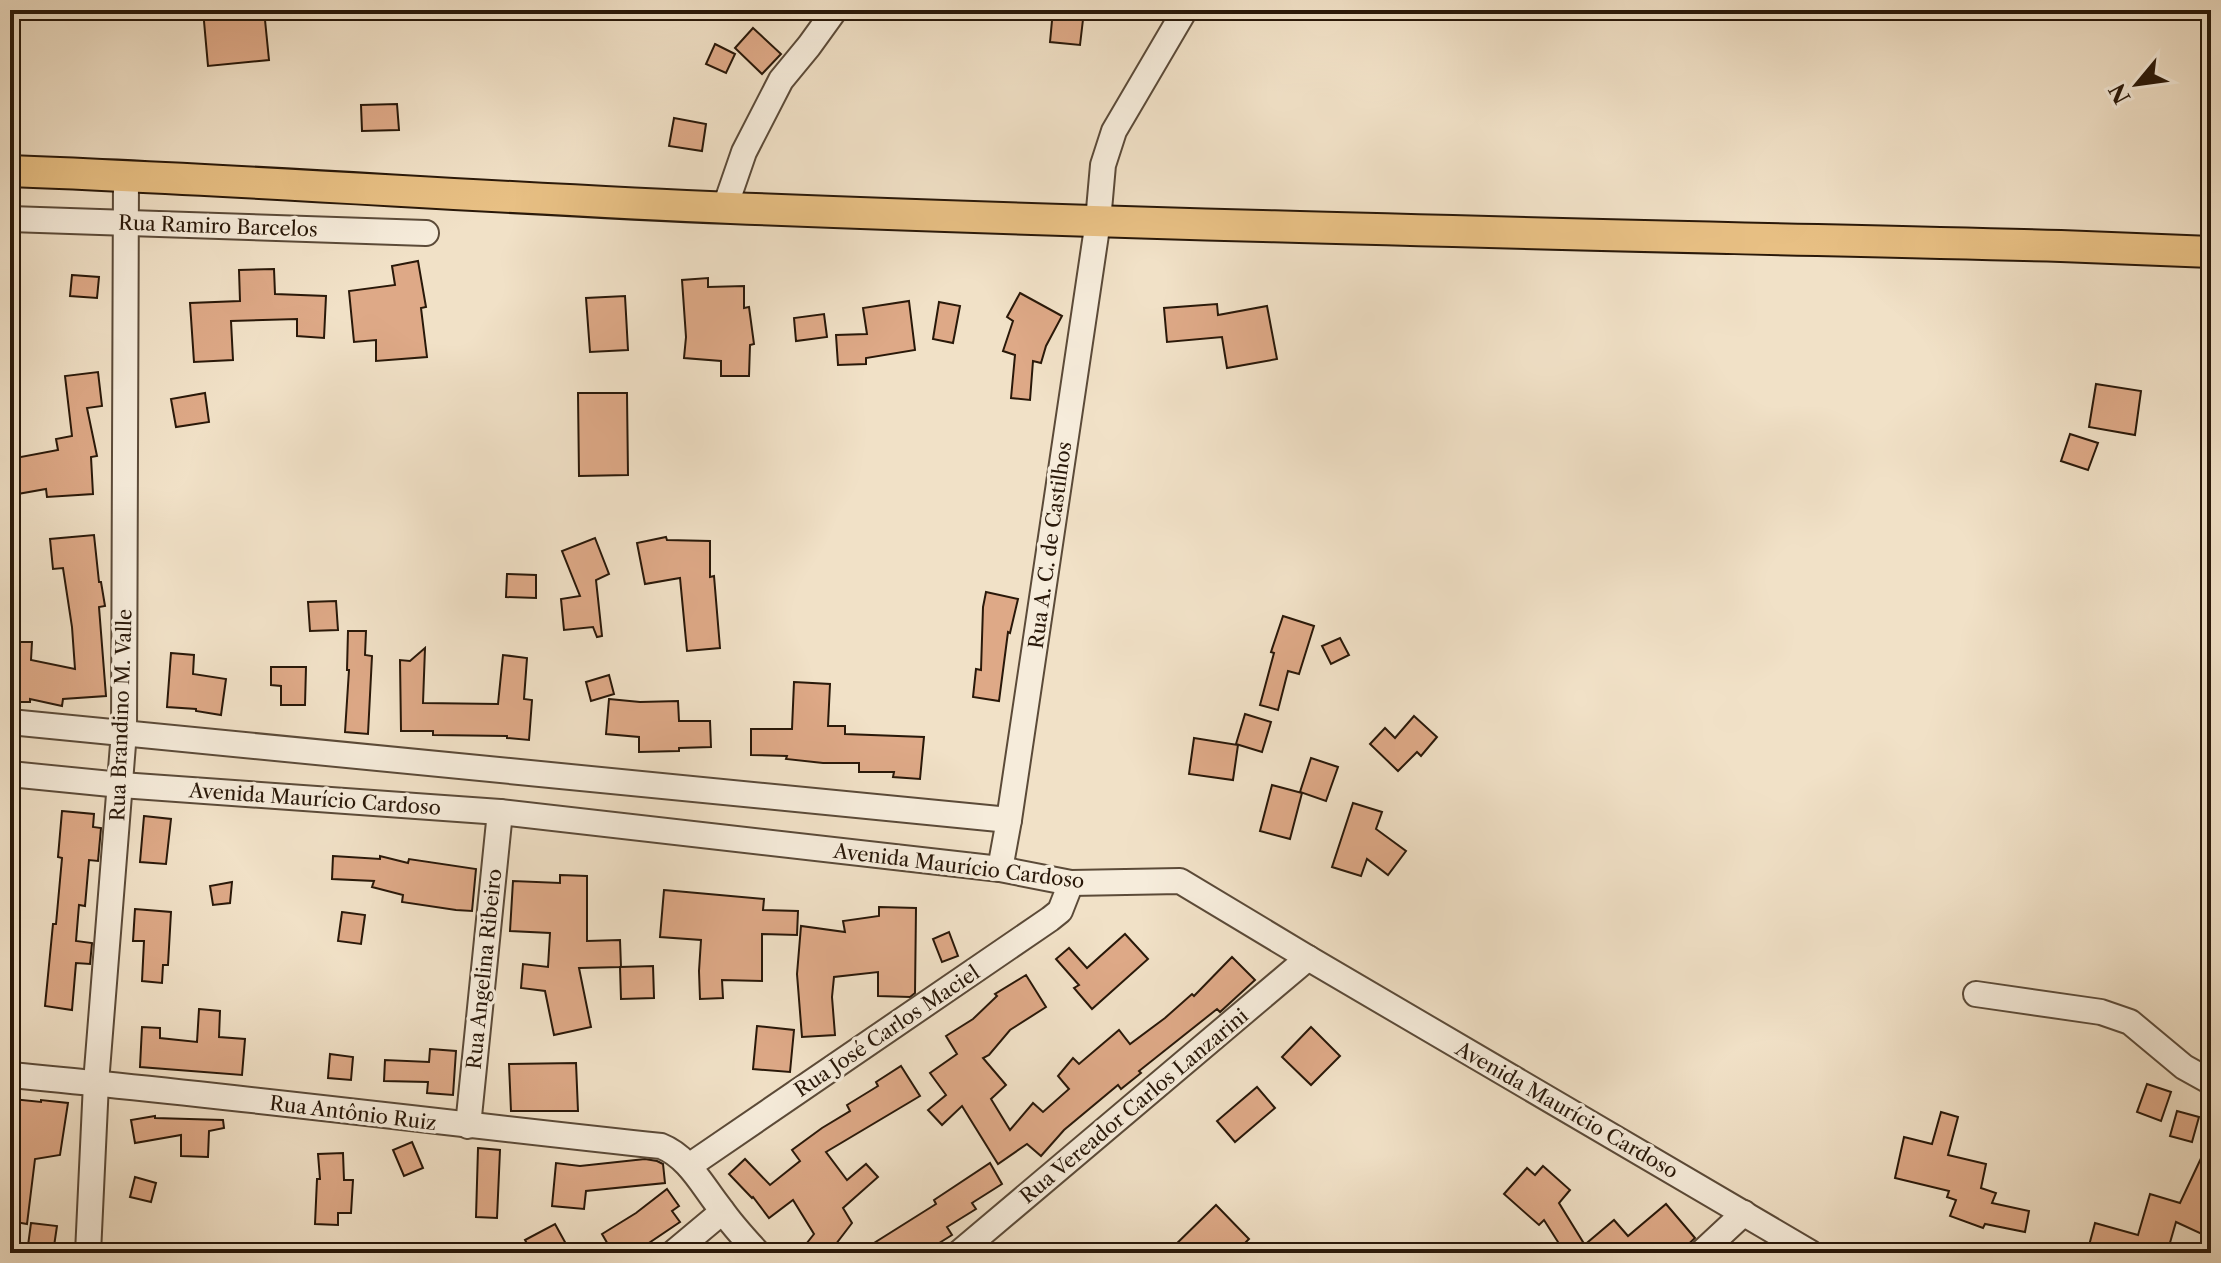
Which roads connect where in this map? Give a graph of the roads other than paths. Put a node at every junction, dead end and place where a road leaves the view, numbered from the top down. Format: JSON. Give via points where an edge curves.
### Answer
{"nodes":[{"id":1,"x":835,"y":10,"type":"edge"},
{"id":2,"x":1185,"y":10,"type":"edge"},
{"id":3,"x":10,"y":171,"type":"edge"},
{"id":4,"x":126,"y":176,"type":"junction"},
{"id":5,"x":725,"y":207,"type":"junction"},
{"id":6,"x":10,"y":219,"type":"edge"},
{"id":7,"x":1098,"y":221,"type":"junction"},
{"id":8,"x":127,"y":223,"type":"junction"},
{"id":9,"x":426,"y":233,"type":"dead end"},
{"id":10,"x":2211,"y":252,"type":"edge"},
{"id":11,"x":10,"y":722,"type":"edge"},
{"id":12,"x":124,"y":732,"type":"junction"},
{"id":13,"x":10,"y":774,"type":"edge"},
{"id":14,"x":121,"y":785,"type":"junction"},
{"id":15,"x":500,"y":812,"type":"junction"},
{"id":16,"x":1009,"y":820,"type":"junction"},
{"id":17,"x":1000,"y":869,"type":"junction"},
{"id":18,"x":1071,"y":883,"type":"junction"},
{"id":19,"x":1308,"y":958,"type":"junction"},
{"id":20,"x":1976,"y":994,"type":"dead end"},
{"id":21,"x":10,"y":1075,"type":"edge"},
{"id":22,"x":2211,"y":1082,"type":"edge"},
{"id":23,"x":96,"y":1083,"type":"junction"},
{"id":24,"x":468,"y":1126,"type":"junction"},
{"id":25,"x":689,"y":1166,"type":"junction"},
{"id":26,"x":722,"y":1212,"type":"junction"},
{"id":27,"x":1744,"y":1213,"type":"junction"},
{"id":28,"x":88,"y":1253,"type":"edge"},
{"id":29,"x":673,"y":1253,"type":"edge"},
{"id":30,"x":758,"y":1253,"type":"edge"},
{"id":31,"x":959,"y":1253,"type":"edge"},
{"id":32,"x":1701,"y":1253,"type":"edge"},
{"id":33,"x":1811,"y":1253,"type":"edge"}],
"edges":[{"from":1,"to":5,"type":"street","via":[[781,80],[744,152]]},
{"from":2,"to":7,"type":"street","name":"Rua A. C. de Castilhos","via":[[1114,131],[1103,165]]},
{"from":3,"to":4,"type":"main road"},
{"from":4,"to":5,"type":"main road"},
{"from":4,"to":8,"type":"street","name":"Rua Brandino M. Valle"},
{"from":5,"to":7,"type":"main road"},
{"from":6,"to":8,"type":"street","name":"Rua Ramiro Barcelos"},
{"from":7,"to":10,"type":"main road"},
{"from":7,"to":16,"type":"street","name":"Rua A. C. de Castilhos"},
{"from":8,"to":9,"type":"street","name":"Rua Ramiro Barcelos"},
{"from":8,"to":12,"type":"street","name":"Rua Brandino M. Valle"},
{"from":11,"to":12,"type":"street"},
{"from":12,"to":14,"type":"street","name":"Rua Brandino M. Valle"},
{"from":12,"to":16,"type":"street"},
{"from":13,"to":14,"type":"street","name":"Avenida Maurício Cardoso"},
{"from":14,"to":15,"type":"street","name":"Avenida Maurício Cardoso"},
{"from":14,"to":23,"type":"street","name":"Rua Brandino M. Valle"},
{"from":15,"to":17,"type":"street","name":"Avenida Maurício Cardoso"},
{"from":15,"to":24,"type":"street","name":"Rua Angelina Ribeiro"},
{"from":16,"to":17,"type":"street","name":"Rua A. C. de Castilhos"},
{"from":17,"to":18,"type":"street","name":"Avenida Maurício Cardoso"},
{"from":18,"to":19,"type":"street","name":"Avenida Maurício Cardoso","via":[[1180,881]]},
{"from":18,"to":25,"type":"street","name":"Rua José Carlos Maciel","via":[[1060,911],[1050,919]]},
{"from":19,"to":27,"type":"street","name":"Avenida Maurício Cardoso"},
{"from":19,"to":31,"type":"street","name":"Rua Vereador Carlos Lanzarini"},
{"from":20,"to":22,"type":"street","via":[[2101,1012],[2130,1022],[2184,1067]]},
{"from":21,"to":23,"type":"street","name":"Rua Antônio Ruiz"},
{"from":23,"to":24,"type":"street","name":"Rua Antônio Ruiz"},
{"from":23,"to":28,"type":"street","name":"Rua Brandino M. Valle"},
{"from":24,"to":25,"type":"street","name":"Rua Antônio Ruiz","via":[[661,1146]]},
{"from":25,"to":26,"type":"street"},
{"from":26,"to":29,"type":"street"},
{"from":26,"to":30,"type":"street"},
{"from":27,"to":32,"type":"street"},
{"from":27,"to":33,"type":"street","name":"Avenida Maurício Cardoso"}]}
